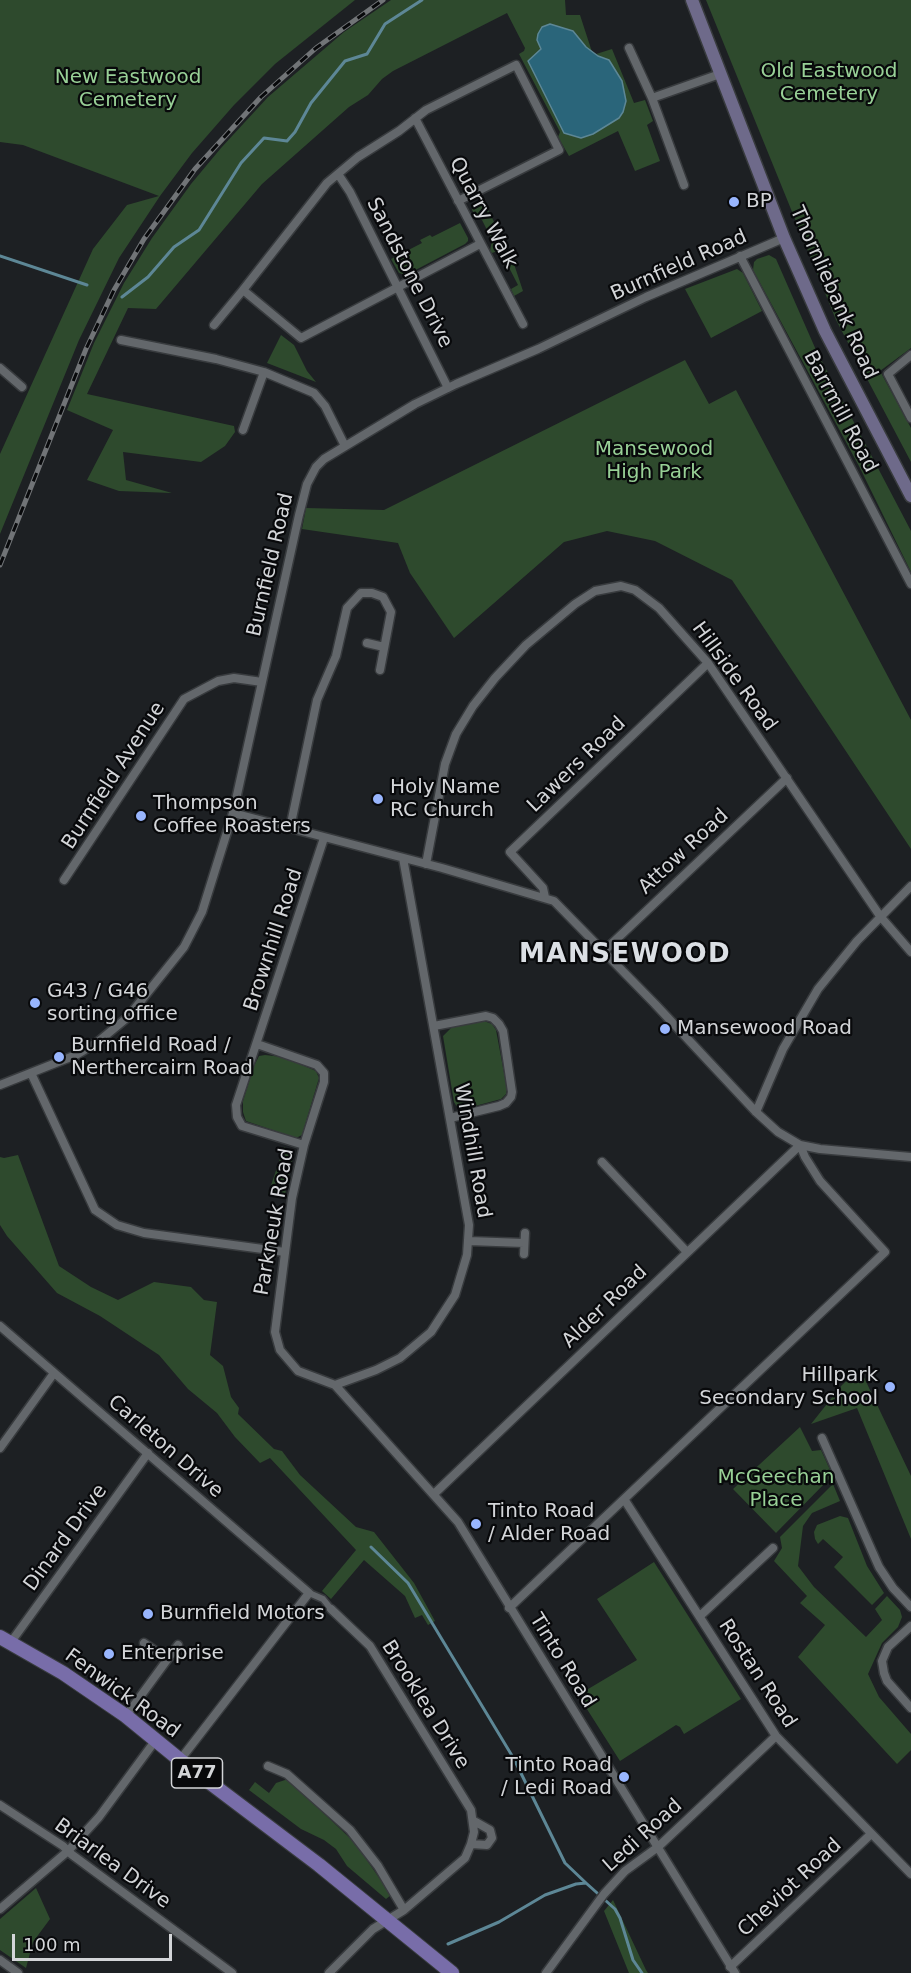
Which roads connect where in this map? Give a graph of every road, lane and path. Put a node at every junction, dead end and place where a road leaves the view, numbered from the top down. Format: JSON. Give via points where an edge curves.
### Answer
{"nodes":[{"id":1,"x":692,"y":0,"type":"edge"},
{"id":2,"x":629,"y":48,"type":"dead end"},
{"id":3,"x":720,"y":74,"type":"junction"},
{"id":4,"x":652,"y":98,"type":"junction"},
{"id":5,"x":415,"y":118,"type":"junction"},
{"id":6,"x":338,"y":174,"type":"junction"},
{"id":7,"x":684,"y":185,"type":"dead end"},
{"id":8,"x":458,"y":201,"type":"junction"},
{"id":9,"x":784,"y":237,"type":"junction"},
{"id":10,"x":480,"y":244,"type":"junction"},
{"id":11,"x":740,"y":256,"type":"junction"},
{"id":12,"x":398,"y":288,"type":"junction"},
{"id":13,"x":243,"y":290,"type":"junction"},
{"id":14,"x":523,"y":324,"type":"dead end"},
{"id":15,"x":214,"y":325,"type":"dead end"},
{"id":16,"x":122,"y":340,"type":"dead end"},
{"id":17,"x":911,"y":355,"type":"edge"},
{"id":18,"x":0,"y":368,"type":"edge"},
{"id":19,"x":264,"y":372,"type":"junction"},
{"id":20,"x":22,"y":387,"type":"dead end"},
{"id":21,"x":448,"y":388,"type":"junction"},
{"id":22,"x":911,"y":418,"type":"edge"},
{"id":23,"x":243,"y":430,"type":"dead end"},
{"id":24,"x":345,"y":446,"type":"junction"},
{"id":25,"x":911,"y":496,"type":"edge"},
{"id":26,"x":911,"y":584,"type":"edge"},
{"id":27,"x":367,"y":643,"type":"dead end"},
{"id":28,"x":384,"y":647,"type":"junction"},
{"id":29,"x":708,"y":663,"type":"junction"},
{"id":30,"x":380,"y":670,"type":"dead end"},
{"id":31,"x":262,"y":682,"type":"junction"},
{"id":32,"x":786,"y":778,"type":"junction"},
{"id":33,"x":233,"y":813,"type":"junction"},
{"id":34,"x":290,"y":828,"type":"junction"},
{"id":35,"x":324,"y":838,"type":"junction"},
{"id":36,"x":403,"y":858,"type":"junction"},
{"id":37,"x":426,"y":864,"type":"junction"},
{"id":38,"x":64,"y":880,"type":"dead end"},
{"id":39,"x":911,"y":886,"type":"edge"},
{"id":40,"x":545,"y":897,"type":"junction"},
{"id":41,"x":880,"y":916,"type":"junction"},
{"id":42,"x":604,"y":951,"type":"junction"},
{"id":43,"x":911,"y":951,"type":"edge"},
{"id":44,"x":434,"y":1026,"type":"junction"},
{"id":45,"x":257,"y":1044,"type":"junction"},
{"id":46,"x":31,"y":1073,"type":"junction"},
{"id":47,"x":0,"y":1085,"type":"edge"},
{"id":48,"x":756,"y":1112,"type":"junction"},
{"id":49,"x":450,"y":1118,"type":"junction"},
{"id":50,"x":304,"y":1145,"type":"junction"},
{"id":51,"x":800,"y":1145,"type":"junction"},
{"id":52,"x":911,"y":1157,"type":"edge"},
{"id":53,"x":602,"y":1162,"type":"dead end"},
{"id":54,"x":525,"y":1233,"type":"dead end"},
{"id":55,"x":469,"y":1241,"type":"junction"},
{"id":56,"x":524,"y":1243,"type":"junction"},
{"id":57,"x":285,"y":1252,"type":"junction"},
{"id":58,"x":687,"y":1252,"type":"junction"},
{"id":59,"x":524,"y":1254,"type":"dead end"},
{"id":60,"x":0,"y":1326,"type":"edge"},
{"id":61,"x":54,"y":1373,"type":"junction"},
{"id":62,"x":335,"y":1385,"type":"junction"},
{"id":63,"x":822,"y":1438,"type":"dead end"},
{"id":64,"x":0,"y":1448,"type":"edge"},
{"id":65,"x":148,"y":1453,"type":"junction"},
{"id":66,"x":434,"y":1494,"type":"junction"},
{"id":67,"x":624,"y":1499,"type":"junction"},
{"id":68,"x":773,"y":1548,"type":"dead end"},
{"id":69,"x":309,"y":1593,"type":"junction"},
{"id":70,"x":911,"y":1607,"type":"edge"},
{"id":71,"x":509,"y":1608,"type":"junction"},
{"id":72,"x":331,"y":1609,"type":"joint"},
{"id":73,"x":700,"y":1616,"type":"junction"},
{"id":74,"x":911,"y":1626,"type":"edge"},
{"id":75,"x":5,"y":1640,"type":"edge"},
{"id":76,"x":144,"y":1643,"type":"dead end"},
{"id":77,"x":178,"y":1645,"type":"dead end"},
{"id":78,"x":167,"y":1659,"type":"junction"},
{"id":79,"x":911,"y":1708,"type":"edge"},
{"id":80,"x":126,"y":1716,"type":"junction"},
{"id":81,"x":776,"y":1736,"type":"junction"},
{"id":82,"x":154,"y":1741,"type":"junction"},
{"id":83,"x":180,"y":1761,"type":"junction"},
{"id":84,"x":268,"y":1766,"type":"dead end"},
{"id":85,"x":0,"y":1805,"type":"edge"},
{"id":86,"x":474,"y":1821,"type":"junction"},
{"id":87,"x":871,"y":1834,"type":"junction"},
{"id":88,"x":471,"y":1844,"type":"junction"},
{"id":89,"x":658,"y":1847,"type":"junction"},
{"id":90,"x":68,"y":1851,"type":"junction"},
{"id":91,"x":911,"y":1874,"type":"edge"},
{"id":92,"x":0,"y":1909,"type":"edge"},
{"id":93,"x":404,"y":1910,"type":"junction"},
{"id":94,"x":387,"y":1920,"type":"junction"},
{"id":95,"x":0,"y":1960,"type":"edge"},
{"id":96,"x":445,"y":1970,"type":"edge"},
{"id":97,"x":733,"y":1970,"type":"edge"},
{"id":98,"x":18,"y":1973,"type":"edge"},
{"id":99,"x":232,"y":1973,"type":"edge"},
{"id":100,"x":329,"y":1973,"type":"edge"},
{"id":101,"x":546,"y":1973,"type":"edge"}],
"edges":[{"from":1,"to":3,"type":"main road","name":"Thornliebank Road"},
{"from":2,"to":4,"type":"street"},
{"from":3,"to":4,"type":"street"},
{"from":3,"to":9,"type":"main road","name":"Thornliebank Road"},
{"from":4,"to":7,"type":"street"},
{"from":5,"to":6,"type":"street"},
{"from":5,"to":8,"type":"street","name":"Quarry Walk"},
{"from":5,"to":8,"type":"street","via":[[516,65],[559,150]]},
{"from":6,"to":12,"type":"street","name":"Sandstone Drive"},
{"from":6,"to":13,"type":"street"},
{"from":8,"to":10,"type":"street","name":"Quarry Walk"},
{"from":9,"to":11,"type":"street","name":"Burnfield Road"},
{"from":9,"to":25,"type":"main road","name":"Thornliebank Road","via":[[825,332]]},
{"from":10,"to":12,"type":"street"},
{"from":10,"to":14,"type":"street","name":"Quarry Walk"},
{"from":11,"to":21,"type":"street","name":"Burnfield Road"},
{"from":11,"to":26,"type":"street","name":"Barrmill Road"},
{"from":12,"to":13,"type":"street","via":[[301,338]]},
{"from":12,"to":21,"type":"street","name":"Sandstone Drive"},
{"from":13,"to":15,"type":"street"},
{"from":16,"to":19,"type":"street"},
{"from":17,"to":22,"type":"street","via":[[888,374]]},
{"from":18,"to":20,"type":"street"},
{"from":19,"to":23,"type":"street"},
{"from":19,"to":24,"type":"street","via":[[314,393]]},
{"from":21,"to":24,"type":"street","name":"Burnfield Road"},
{"from":24,"to":31,"type":"street","name":"Burnfield Road","via":[[316,467],[307,484]]},
{"from":27,"to":28,"type":"street"},
{"from":28,"to":30,"type":"street"},
{"from":28,"to":34,"type":"street","via":[[391,618],[389,605],[383,597],[361,593],[347,608],[336,656],[317,700]]},
{"from":29,"to":32,"type":"street","name":"Hillside Road"},
{"from":29,"to":37,"type":"street","name":"Hillside Road","via":[[659,608],[635,590],[608,587],[575,604],[526,645],[495,678],[456,734],[445,764]]},
{"from":29,"to":40,"type":"street","name":"Lawers Road","via":[[510,852],[543,888]]},
{"from":31,"to":33,"type":"street","name":"Burnfield Road"},
{"from":31,"to":38,"type":"street","name":"Burnfield Avenue","via":[[226,679],[184,699]]},
{"from":32,"to":41,"type":"street","name":"Hillside Road"},
{"from":32,"to":42,"type":"street","name":"Attow Road"},
{"from":33,"to":34,"type":"street"},
{"from":33,"to":46,"type":"street","name":"Burnfield Road","via":[[202,912],[184,947],[158,982],[128,1017],[99,1041]]},
{"from":34,"to":35,"type":"street"},
{"from":35,"to":36,"type":"street"},
{"from":35,"to":45,"type":"street","name":"Brownhill Road"},
{"from":36,"to":37,"type":"street"},
{"from":36,"to":44,"type":"street","name":"Windhill Road"},
{"from":37,"to":40,"type":"street"},
{"from":39,"to":41,"type":"street"},
{"from":40,"to":42,"type":"street","via":[[564,909]]},
{"from":41,"to":43,"type":"street","name":"Hillside Road"},
{"from":41,"to":48,"type":"street","via":[[838,963],[804,1011]]},
{"from":42,"to":48,"type":"street"},
{"from":44,"to":49,"type":"street","name":"Windhill Road"},
{"from":44,"to":49,"type":"street","via":[[486,1016],[499,1023],[503,1031],[511,1097],[499,1106]]},
{"from":45,"to":50,"type":"street","name":"Parkneuk Road","via":[[317,1065],[324,1073]]},
{"from":45,"to":50,"type":"street","name":"Brownhill Road","via":[[236,1105],[237,1117],[242,1126]]},
{"from":46,"to":47,"type":"street","name":"Burnfield Road"},
{"from":46,"to":57,"type":"street","via":[[95,1210],[117,1225],[144,1233]]},
{"from":48,"to":51,"type":"street"},
{"from":49,"to":55,"type":"street","name":"Windhill Road"},
{"from":50,"to":57,"type":"street","name":"Parkneuk Road"},
{"from":51,"to":52,"type":"street"},
{"from":51,"to":58,"type":"street","name":"Alder Road"},
{"from":51,"to":67,"type":"street","via":[[820,1180],[885,1252]]},
{"from":53,"to":58,"type":"street"},
{"from":54,"to":56,"type":"street"},
{"from":55,"to":56,"type":"street"},
{"from":55,"to":62,"type":"street","name":"Windhill Road","via":[[455,1295],[431,1332],[400,1358]]},
{"from":56,"to":59,"type":"street"},
{"from":57,"to":62,"type":"street","name":"Parkneuk Road","via":[[275,1332],[280,1350],[298,1371]]},
{"from":58,"to":66,"type":"street","name":"Alder Road"},
{"from":60,"to":61,"type":"street","name":"Carleton Drive"},
{"from":61,"to":64,"type":"street"},
{"from":61,"to":65,"type":"street","name":"Carleton Drive"},
{"from":62,"to":66,"type":"street","name":"Tinto Road"},
{"from":63,"to":70,"type":"street","via":[[879,1567]]},
{"from":65,"to":69,"type":"street","name":"Carleton Drive"},
{"from":65,"to":75,"type":"street","name":"Dinard Drive"},
{"from":66,"to":71,"type":"street","name":"Tinto Road","via":[[458,1522]]},
{"from":67,"to":71,"type":"street"},
{"from":67,"to":73,"type":"street","name":"Rostan Road"},
{"from":68,"to":73,"type":"street"},
{"from":69,"to":72,"type":"street","name":"Brooklea Drive","via":[[323,1599]]},
{"from":69,"to":83,"type":"street"},
{"from":71,"to":89,"type":"street","name":"Tinto Road"},
{"from":72,"to":86,"type":"street","name":"Brooklea Drive","via":[[370,1646],[471,1810]]},
{"from":73,"to":81,"type":"street","name":"Rostan Road"},
{"from":74,"to":79,"type":"street","via":[[888,1647],[882,1660],[887,1681]]},
{"from":75,"to":80,"type":"main road","name":"Fenwick Road","number":"A77","via":[[63,1672]]},
{"from":76,"to":78,"type":"street"},
{"from":77,"to":78,"type":"street"},
{"from":78,"to":80,"type":"street"},
{"from":80,"to":82,"type":"main road","name":"Fenwick Road","number":"A77"},
{"from":81,"to":87,"type":"street","name":"Rostan Road"},
{"from":81,"to":89,"type":"street","name":"Ledi Road"},
{"from":82,"to":83,"type":"main road","name":"Fenwick Road","number":"A77"},
{"from":82,"to":90,"type":"street","via":[[99,1817]]},
{"from":83,"to":94,"type":"main road","name":"Fenwick Road","number":"A77"},
{"from":84,"to":93,"type":"street","via":[[288,1774],[350,1830],[378,1866]]},
{"from":85,"to":90,"type":"street","name":"Briarlea Drive"},
{"from":86,"to":88,"type":"street","name":"Brooklea Drive"},
{"from":86,"to":88,"type":"street","name":"Brooklea Drive","via":[[490,1830],[492,1839],[487,1845]]},
{"from":87,"to":91,"type":"street","name":"Rostan Road"},
{"from":87,"to":97,"type":"street","name":"Cheviot Road"},
{"from":88,"to":93,"type":"street","name":"Brooklea Drive","via":[[465,1858]]},
{"from":89,"to":97,"type":"street","name":"Tinto Road"},
{"from":89,"to":101,"type":"street","name":"Ledi Road","via":[[625,1871]]},
{"from":90,"to":92,"type":"street"},
{"from":90,"to":99,"type":"street","name":"Briarlea Drive"},
{"from":93,"to":94,"type":"street","name":"Brooklea Drive"},
{"from":94,"to":96,"type":"main road","number":"A77"},
{"from":94,"to":100,"type":"street","name":"Brooklea Drive"},
{"from":95,"to":98,"type":"street"}]}
